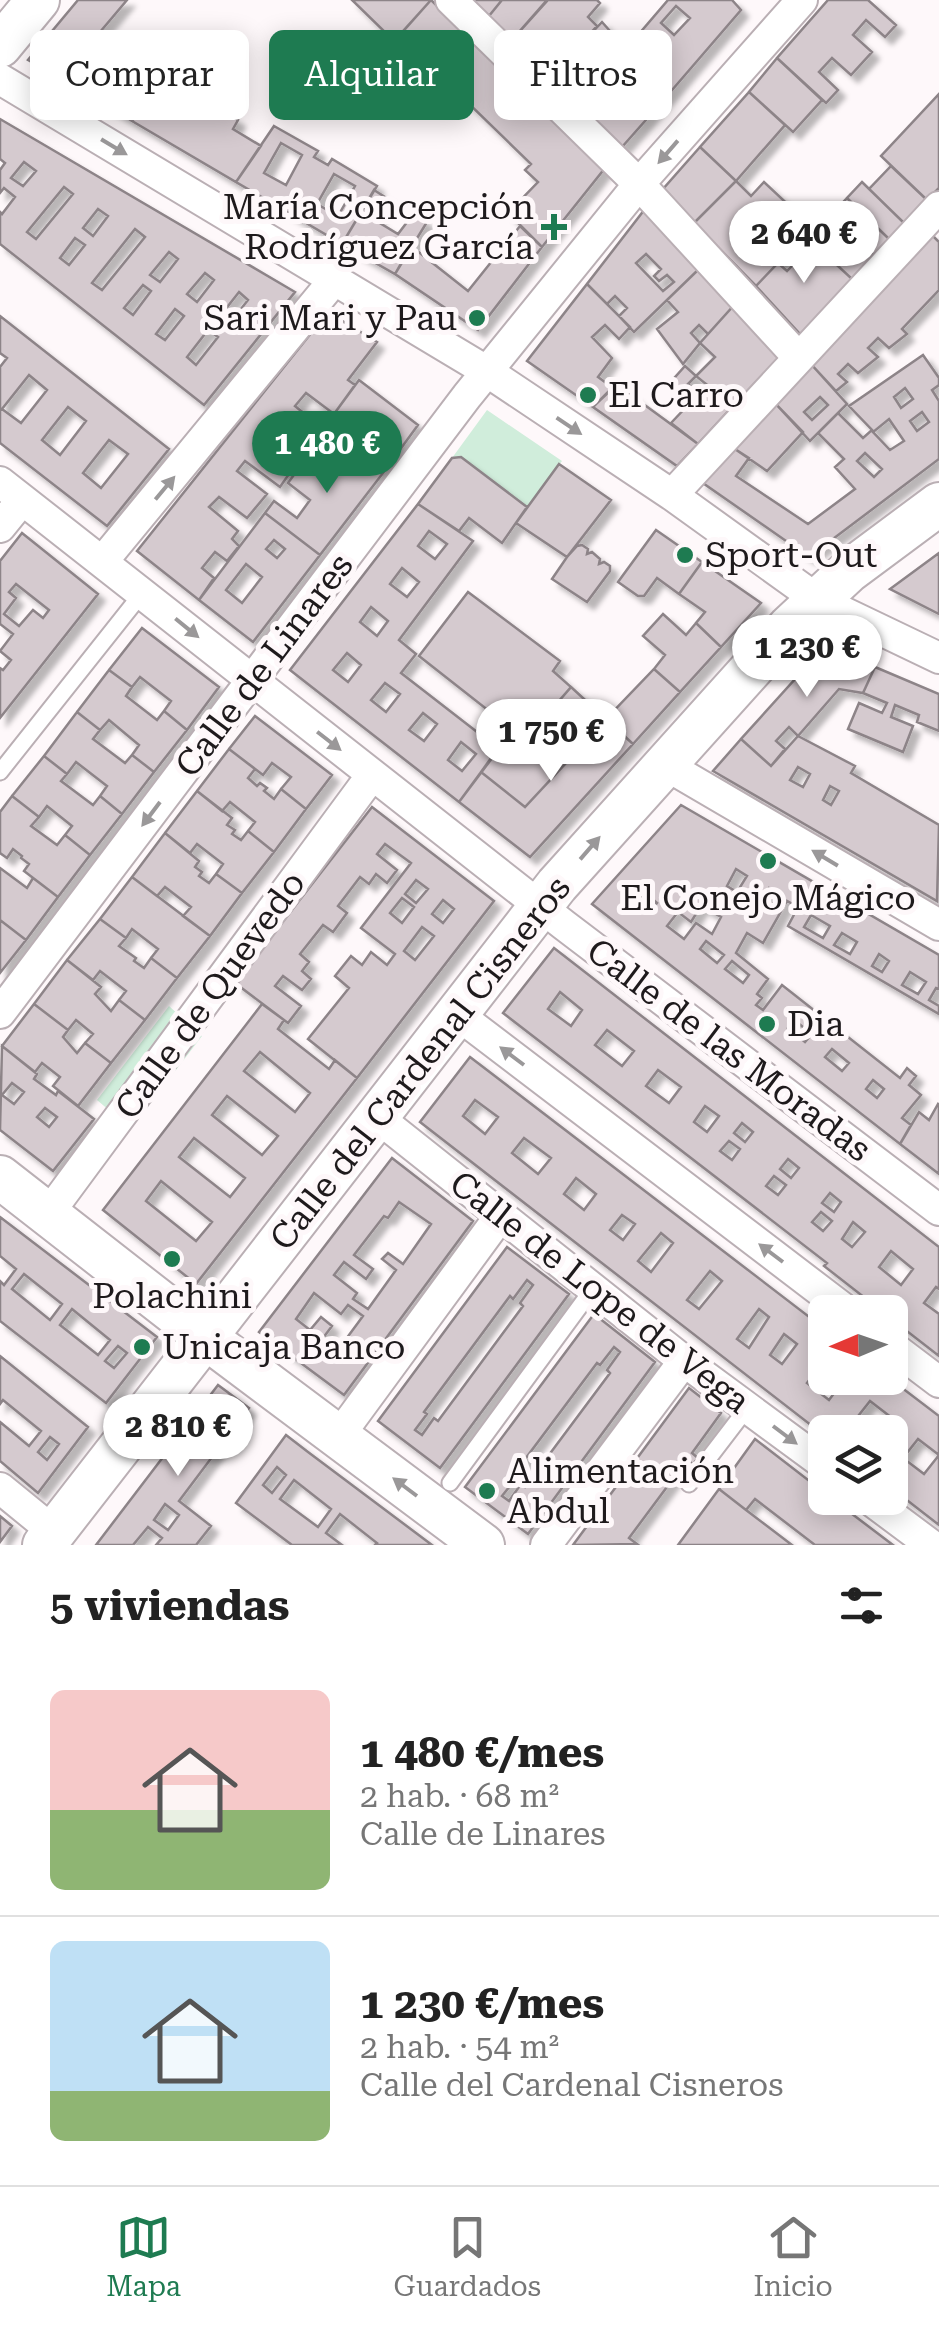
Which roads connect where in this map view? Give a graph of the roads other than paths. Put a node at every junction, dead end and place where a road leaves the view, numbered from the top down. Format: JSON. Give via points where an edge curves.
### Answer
{"nodes":[{"id":1,"x":38,"y":0,"type":"edge"},
{"id":2,"x":451,"y":0,"type":"edge"},
{"id":3,"x":802,"y":0,"type":"edge"},
{"id":4,"x":0,"y":46,"type":"edge"},
{"id":5,"x":0,"y":79,"type":"edge"},
{"id":6,"x":639,"y":184,"type":"junction"},
{"id":7,"x":939,"y":207,"type":"edge"},
{"id":8,"x":334,"y":280,"type":"junction"},
{"id":9,"x":798,"y":356,"type":"junction"},
{"id":10,"x":488,"y":372,"type":"junction"},
{"id":11,"x":11,"y":491,"type":"edge"},
{"id":12,"x":672,"y":495,"type":"junction"},
{"id":13,"x":939,"y":504,"type":"edge"},
{"id":14,"x":0,"y":527,"type":"edge"},
{"id":15,"x":102,"y":562,"type":"junction"},
{"id":16,"x":144,"y":592,"type":"junction"},
{"id":17,"x":818,"y":600,"type":"junction"},
{"id":18,"x":939,"y":658,"type":"edge"},
{"id":19,"x":253,"y":681,"type":"junction"},
{"id":20,"x":664,"y":764,"type":"junction"},
{"id":21,"x":0,"y":772,"type":"edge"},
{"id":22,"x":372,"y":775,"type":"junction"},
{"id":23,"x":540,"y":905,"type":"junction"},
{"id":24,"x":939,"y":926,"type":"edge"},
{"id":25,"x":0,"y":1012,"type":"edge"},
{"id":26,"x":457,"y":1014,"type":"junction"},
{"id":27,"x":377,"y":1117,"type":"junction"},
{"id":28,"x":0,"y":1176,"type":"edge"},
{"id":29,"x":939,"y":1210,"type":"edge"},
{"id":30,"x":48,"y":1214,"type":"junction"},
{"id":31,"x":501,"y":1215,"type":"junction"},
{"id":32,"x":826,"y":1295,"type":"edge"},
{"id":33,"x":586,"y":1298,"type":"dead end"},
{"id":34,"x":205,"y":1337,"type":"junction"},
{"id":35,"x":908,"y":1358,"type":"edge"},
{"id":36,"x":684,"y":1360,"type":"junction"},
{"id":37,"x":939,"y":1382,"type":"edge"},
{"id":38,"x":738,"y":1420,"type":"dead end"},
{"id":39,"x":338,"y":1437,"type":"junction"},
{"id":40,"x":808,"y":1452,"type":"edge"},
{"id":41,"x":450,"y":1483,"type":"dead end"},
{"id":42,"x":689,"y":1484,"type":"dead end"},
{"id":43,"x":0,"y":1488,"type":"edge"},
{"id":44,"x":890,"y":1515,"type":"edge"},
{"id":45,"x":49,"y":1538,"type":"edge"},
{"id":46,"x":483,"y":1545,"type":"edge"},
{"id":47,"x":546,"y":1545,"type":"edge"},
{"id":48,"x":930,"y":1545,"type":"edge"}],
"edges":[{"from":1,"to":4,"type":"street"},
{"from":2,"to":6,"type":"street"},
{"from":3,"to":6,"type":"street","name":"Calle de Linares","one_way":true},
{"from":5,"to":8,"type":"street","one_way":true},
{"from":6,"to":9,"type":"street"},
{"from":6,"to":10,"type":"street","name":"Calle de Linares"},
{"from":7,"to":9,"type":"street"},
{"from":8,"to":10,"type":"street"},
{"from":15,"to":8,"type":"street","one_way":true},
{"from":9,"to":12,"type":"street"},
{"from":10,"to":12,"type":"street","one_way":true},
{"from":10,"to":19,"type":"street","name":"Calle de Linares"},
{"from":11,"to":14,"type":"street"},
{"from":11,"to":15,"type":"street","name":"Calle de las Moradas"},
{"from":12,"to":17,"type":"street"},
{"from":13,"to":17,"type":"street","name":"Calle del Cardenal Cisneros"},
{"from":15,"to":16,"type":"street","name":"Calle de las Moradas"},
{"from":16,"to":19,"type":"street","name":"Calle de las Moradas","one_way":true},
{"from":16,"to":21,"type":"lane"},
{"from":17,"to":18,"type":"street"},
{"from":17,"to":20,"type":"street","name":"Calle del Cardenal Cisneros"},
{"from":19,"to":22,"type":"street","name":"Calle de las Moradas","one_way":true},
{"from":19,"to":25,"type":"street","name":"Calle de Linares","one_way":true},
{"from":23,"to":20,"type":"street","name":"Calle del Cardenal Cisneros","one_way":true},
{"from":24,"to":20,"type":"street","one_way":true},
{"from":22,"to":23,"type":"street","name":"Calle de las Moradas"},
{"from":22,"to":30,"type":"street","name":"Calle de Quevedo"},
{"from":23,"to":26,"type":"street","name":"Calle del Cardenal Cisneros"},
{"from":23,"to":29,"type":"street","name":"Calle de las Moradas"},
{"from":26,"to":27,"type":"street","name":"Calle del Cardenal Cisneros"},
{"from":32,"to":26,"type":"street","one_way":true},
{"from":27,"to":31,"type":"street","name":"Calle de Lope de Vega"},
{"from":27,"to":34,"type":"street","name":"Calle del Cardenal Cisneros"},
{"from":28,"to":30,"type":"street"},
{"from":30,"to":34,"type":"street"},
{"from":31,"to":36,"type":"street","name":"Calle de Lope de Vega"},
{"from":31,"to":39,"type":"street"},
{"from":33,"to":41,"type":"lane"},
{"from":34,"to":39,"type":"street"},
{"from":34,"to":45,"type":"street","name":"Calle del Cardenal Cisneros"},
{"from":35,"to":37,"type":"street"},
{"from":36,"to":40,"type":"street","name":"Calle de Lope de Vega","one_way":true},
{"from":36,"to":47,"type":"street"},
{"from":38,"to":42,"type":"lane"},
{"from":46,"to":39,"type":"street","one_way":true},
{"from":43,"to":45,"type":"street"},
{"from":44,"to":48,"type":"street"}]}
